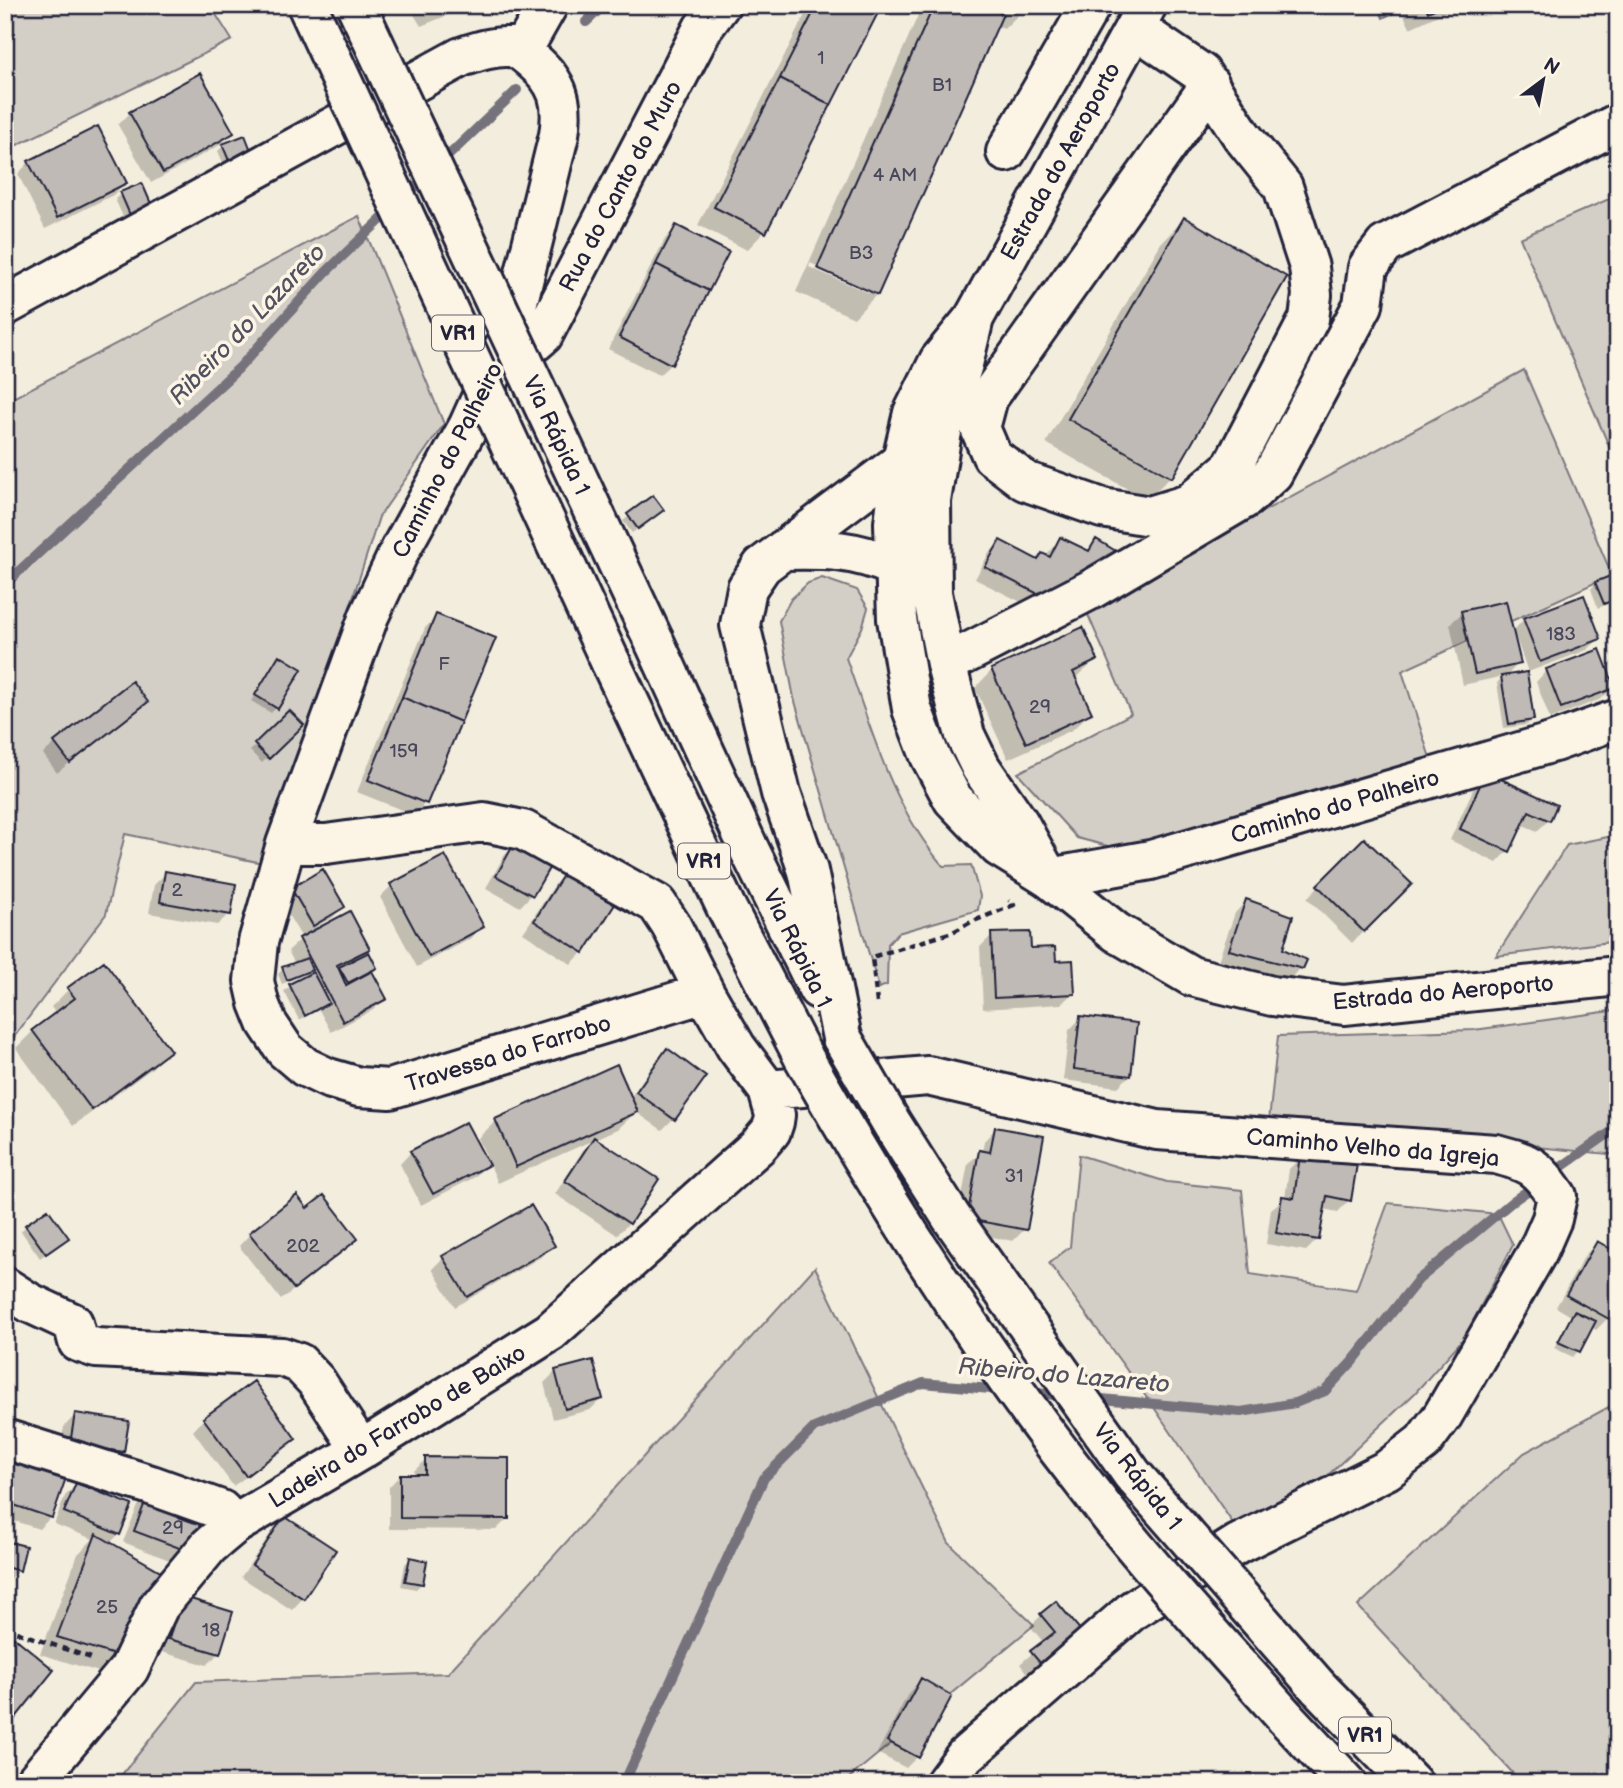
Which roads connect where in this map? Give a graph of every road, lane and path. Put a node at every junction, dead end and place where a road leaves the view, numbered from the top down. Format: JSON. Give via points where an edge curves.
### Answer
{"nodes":[{"id":1,"x":307,"y":5,"type":"edge"},
{"id":2,"x":356,"y":5,"type":"edge"},
{"id":3,"x":548,"y":5,"type":"edge"},
{"id":4,"x":720,"y":5,"type":"edge"},
{"id":5,"x":1091,"y":5,"type":"edge"},
{"id":6,"x":1141,"y":17,"type":"edge"},
{"id":7,"x":522,"y":51,"type":"junction"},
{"id":8,"x":1210,"y":85,"type":"junction"},
{"id":9,"x":1618,"y":122,"type":"edge"},
{"id":10,"x":1006,"y":152,"type":"dead end"},
{"id":11,"x":5,"y":306,"type":"edge"},
{"id":12,"x":974,"y":318,"type":"junction"},
{"id":13,"x":510,"y":334,"type":"junction"},
{"id":14,"x":942,"y":431,"type":"junction"},
{"id":15,"x":902,"y":460,"type":"junction"},
{"id":16,"x":783,"y":550,"type":"junction"},
{"id":17,"x":895,"y":567,"type":"junction"},
{"id":18,"x":946,"y":664,"type":"junction"},
{"id":19,"x":1618,"y":719,"type":"edge"},
{"id":20,"x":286,"y":844,"type":"junction"},
{"id":21,"x":1049,"y":878,"type":"junction"},
{"id":22,"x":1006,"y":897,"type":"dead end"},
{"id":23,"x":1618,"y":976,"type":"edge"},
{"id":24,"x":705,"y":993,"type":"junction"},
{"id":25,"x":877,"y":1005,"type":"dead end"},
{"id":26,"x":842,"y":1038,"type":"junction"},
{"id":27,"x":768,"y":1090,"type":"junction"},
{"id":28,"x":5,"y":1287,"type":"edge"},
{"id":29,"x":5,"y":1439,"type":"edge"},
{"id":30,"x":361,"y":1450,"type":"junction"},
{"id":31,"x":234,"y":1525,"type":"junction"},
{"id":32,"x":5,"y":1628,"type":"edge"},
{"id":33,"x":129,"y":1669,"type":"junction"},
{"id":34,"x":34,"y":1783,"type":"edge"},
{"id":35,"x":945,"y":1783,"type":"edge"},
{"id":36,"x":1348,"y":1783,"type":"edge"},
{"id":37,"x":1412,"y":1783,"type":"edge"}],
"edges":[{"from":1,"to":36,"type":"main road","name":"Via Rápida 1","number":"VR1","bridge":true,"via":[[726,907],[848,1137],[994,1360],[1093,1496],[1170,1589]]},
{"from":2,"to":26,"type":"main road","name":"Via Rápida 1","number":"VR1","bridge":true,"via":[[750,851]]},
{"from":3,"to":7,"type":"main road"},
{"from":4,"to":13,"type":"main road","name":"Rua do Canto do Muro","via":[[543,335],[528,345]]},
{"from":5,"to":10,"type":"main road"},
{"from":6,"to":8,"type":"main road"},
{"from":6,"to":12,"type":"main road","name":"Estrada do Aeroporto"},
{"from":7,"to":11,"type":"main road","via":[[510,47],[461,57]]},
{"from":7,"to":13,"type":"main road","name":"Caminho do Palheiro","via":[[546,72],[563,110]]},
{"from":8,"to":8,"type":"main road","via":[[988,398],[980,428],[992,456],[1025,481],[1102,508],[1150,516],[1189,504],[1232,467],[1309,320],[1310,267],[1283,187],[1242,136]]},
{"from":9,"to":18,"type":"main road","via":[[1385,245],[1368,267],[1363,305],[1273,473],[1246,498],[1092,589]]},
{"from":12,"to":14,"type":"main road","name":"Estrada do Aeroporto"},
{"from":12,"to":15,"type":"main road","name":"Estrada do Aeroporto","via":[[939,361],[913,413]]},
{"from":13,"to":20,"type":"main road","name":"Caminho do Palheiro","via":[[369,617]]},
{"from":14,"to":15,"type":"main road"},
{"from":14,"to":18,"type":"main road","name":"Estrada do Aeroporto","via":[[931,502],[932,593]]},
{"from":15,"to":16,"type":"main road"},
{"from":15,"to":17,"type":"main road","name":"Estrada do Aeroporto","via":[[894,523]]},
{"from":16,"to":17,"type":"main road","via":[[834,549]]},
{"from":16,"to":26,"type":"main road","via":[[762,566],[747,588],[740,625],[781,793],[808,872]]},
{"from":17,"to":21,"type":"main road","name":"Estrada do Aeroporto","via":[[897,619],[912,709],[930,756],[953,799],[999,847]]},
{"from":18,"to":21,"type":"main road","name":"Estrada do Aeroporto","via":[[965,735]]},
{"from":19,"to":21,"type":"main road","name":"Caminho do Palheiro","via":[[1554,742],[1151,860]]},
{"from":20,"to":24,"type":"main road","via":[[326,844],[484,822],[523,830],[657,904]]},
{"from":20,"to":24,"type":"main road","name":"Travessa do Farrobo","via":[[258,942],[254,981],[267,1023],[285,1050],[328,1078],[390,1089]]},
{"from":21,"to":23,"type":"main road","name":"Estrada do Aeroporto","via":[[1116,932],[1191,976],[1272,996],[1344,1005]]},
{"from":22,"to":25,"type":"path","via":[[1014,905],[953,932],[872,957]]},
{"from":24,"to":27,"type":"main road"},
{"from":26,"to":37,"type":"main road","name":"Via Rápida 1","number":"VR1","bridge":true,"via":[[951,1217],[1132,1474],[1318,1687]]},
{"from":27,"to":30,"type":"main road","name":"Ladeira do Farrobo de Baixo","via":[[774,1122],[758,1146],[550,1332]]},
{"from":27,"to":35,"type":"main road","name":"Caminho Velho da Igreja","via":[[928,1076],[1157,1130],[1496,1154],[1526,1162],[1557,1196],[1547,1233],[1423,1442],[1387,1471],[1238,1544],[1133,1610],[965,1756]]},
{"from":28,"to":30,"type":"main road","via":[[73,1323],[78,1342],[96,1348],[282,1357],[299,1363]]},
{"from":29,"to":31,"type":"main road","via":[[221,1510]]},
{"from":30,"to":31,"type":"main road","name":"Ladeira do Farrobo de Baixo"},
{"from":31,"to":33,"type":"main road","name":"Ladeira do Farrobo de Baixo","via":[[209,1546],[159,1606]]},
{"from":32,"to":33,"type":"path"},
{"from":33,"to":34,"type":"main road","name":"Ladeira do Farrobo de Baixo"}]}
